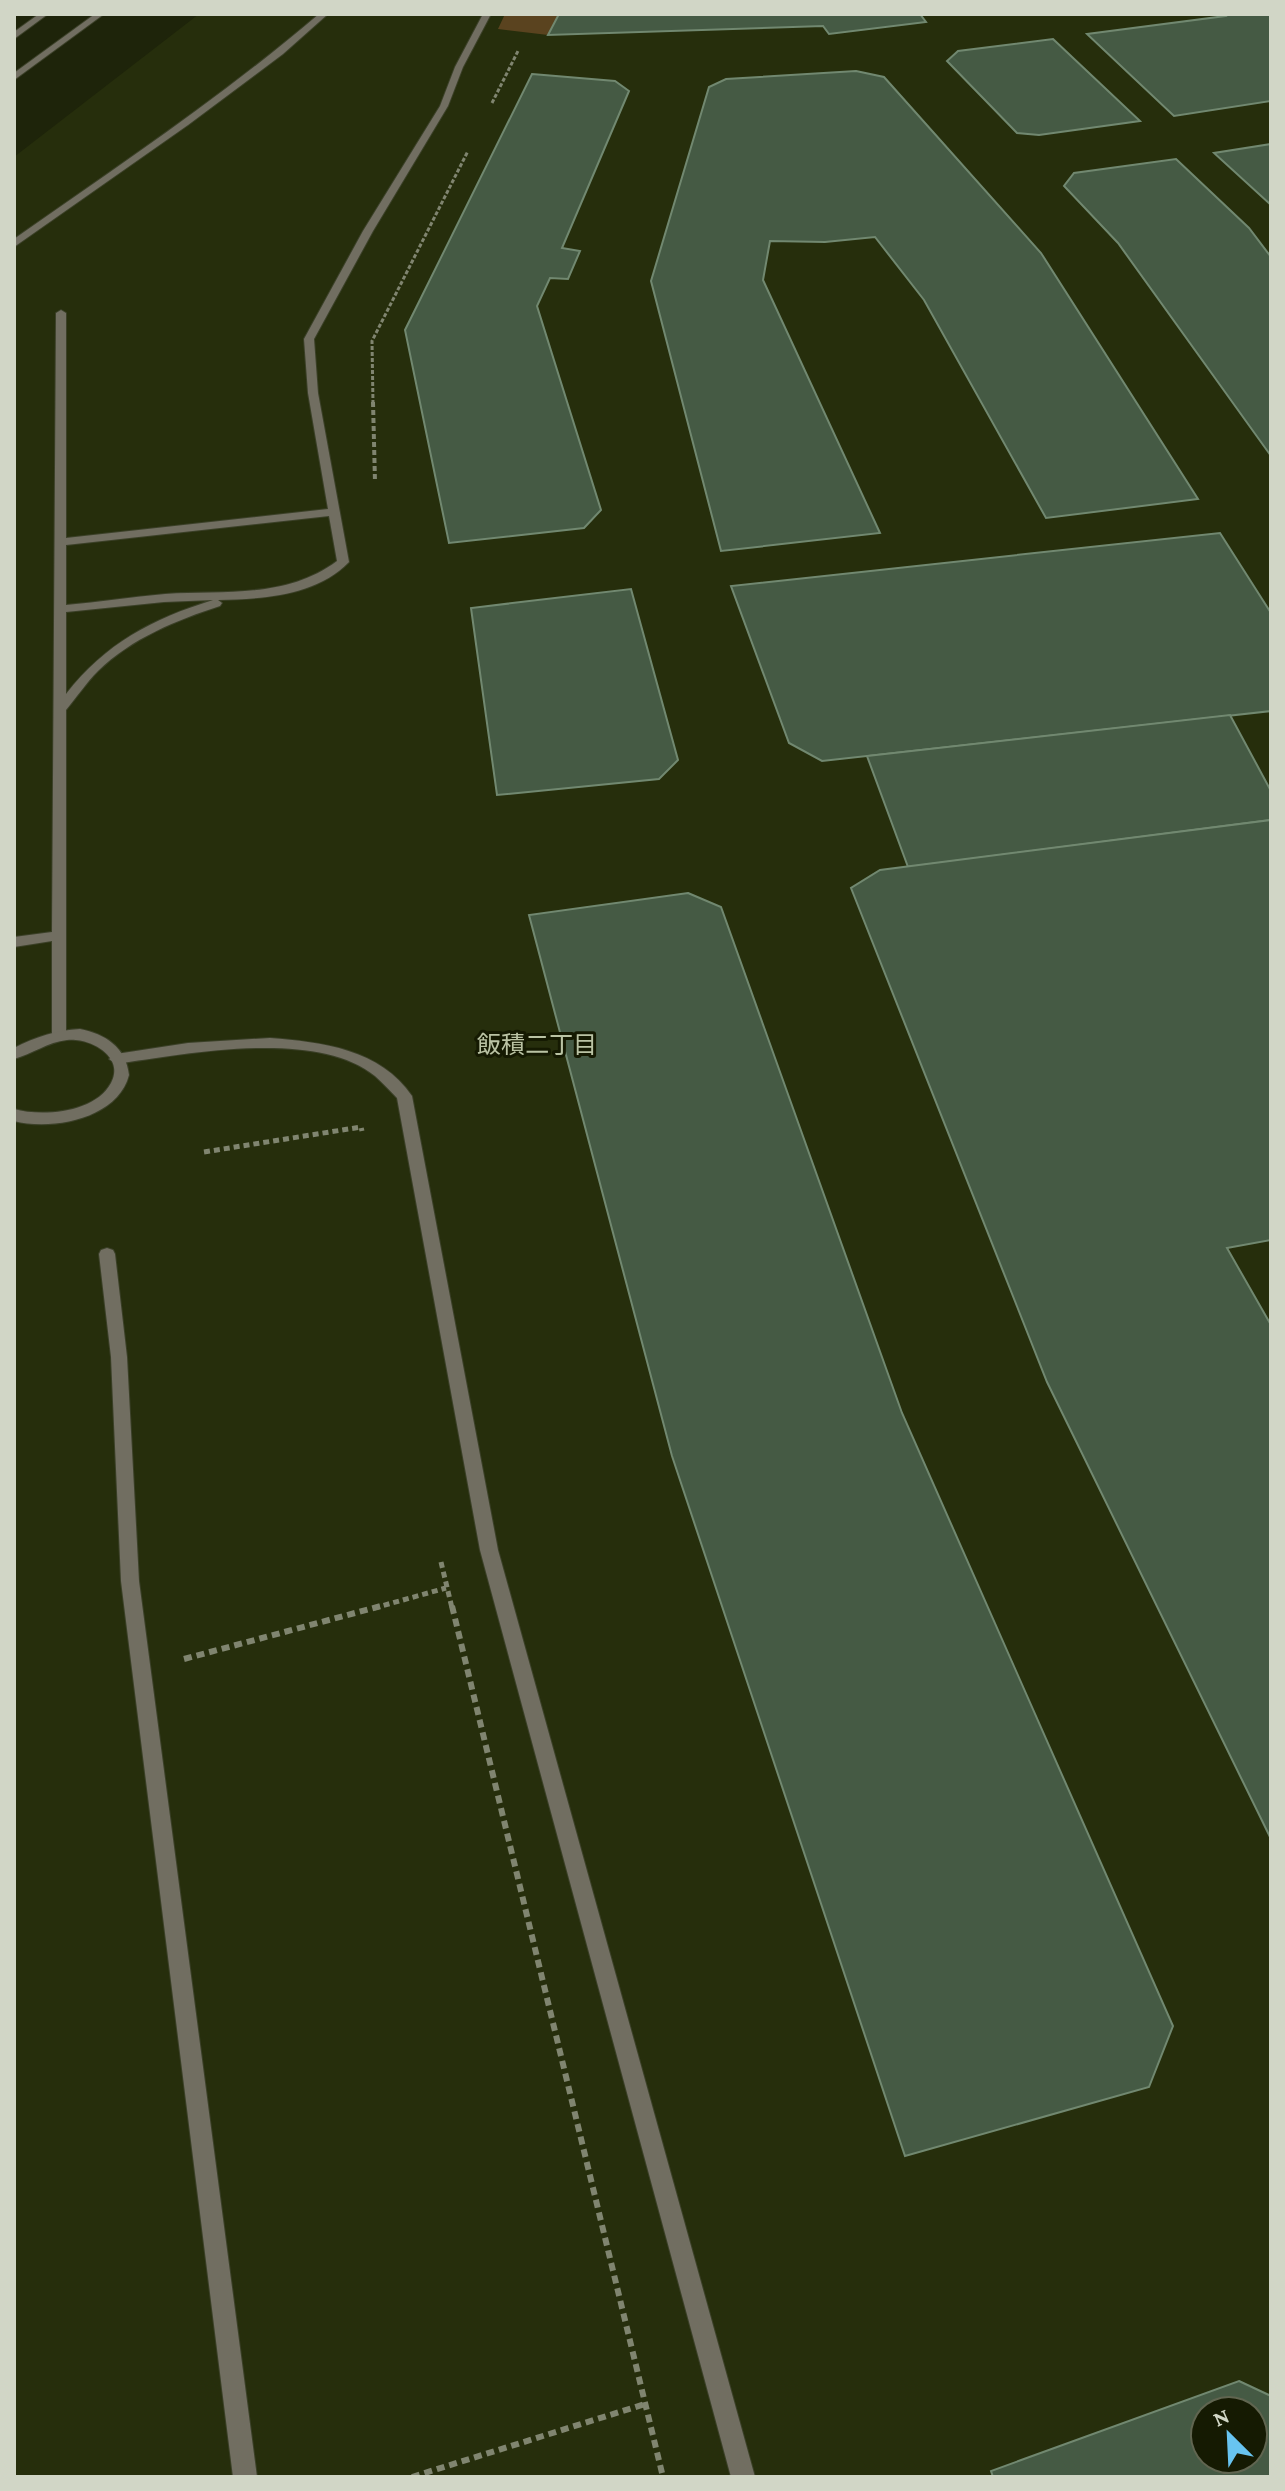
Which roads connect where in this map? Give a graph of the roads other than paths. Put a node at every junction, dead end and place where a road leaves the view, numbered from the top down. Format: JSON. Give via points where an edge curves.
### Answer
{"nodes":[{"id":1,"x":44,"y":14,"type":"edge"},
{"id":2,"x":100,"y":14,"type":"edge"},
{"id":3,"x":324,"y":14,"type":"edge"},
{"id":4,"x":487,"y":14,"type":"edge"},
{"id":5,"x":14,"y":36,"type":"edge"},
{"id":6,"x":14,"y":77,"type":"edge"},
{"id":7,"x":14,"y":244,"type":"edge"},
{"id":8,"x":61,"y":313,"type":"dead end"},
{"id":9,"x":335,"y":512,"type":"junction"},
{"id":10,"x":60,"y":542,"type":"junction"},
{"id":11,"x":236,"y":596,"type":"junction"},
{"id":12,"x":59,"y":609,"type":"junction"},
{"id":13,"x":59,"y":710,"type":"junction"},
{"id":14,"x":57,"y":936,"type":"junction"},
{"id":15,"x":14,"y":942,"type":"edge"},
{"id":16,"x":59,"y":1035,"type":"junction"},
{"id":17,"x":14,"y":1054,"type":"edge"},
{"id":18,"x":116,"y":1059,"type":"junction"},
{"id":19,"x":14,"y":1115,"type":"edge"},
{"id":20,"x":107,"y":1254,"type":"dead end"},
{"id":21,"x":245,"y":2477,"type":"edge"},
{"id":22,"x":743,"y":2477,"type":"edge"}],
"edges":[{"from":1,"to":5,"type":"street"},
{"from":2,"to":6,"type":"street"},
{"from":3,"to":7,"type":"street","via":[[163,139]]},
{"from":4,"to":9,"type":"street","via":[[444,106],[309,339],[313,393]]},
{"from":8,"to":10,"type":"street"},
{"from":9,"to":10,"type":"street"},
{"from":9,"to":11,"type":"street","via":[[343,562],[327,577],[305,586]]},
{"from":10,"to":12,"type":"street"},
{"from":11,"to":12,"type":"street"},
{"from":11,"to":13,"type":"street","via":[[131,639],[95,668]]},
{"from":12,"to":13,"type":"street"},
{"from":13,"to":14,"type":"street","via":[[62,848]]},
{"from":14,"to":15,"type":"street"},
{"from":14,"to":16,"type":"street"},
{"from":16,"to":17,"type":"street"},
{"from":16,"to":18,"type":"street","via":[[80,1033],[100,1040]]},
{"from":18,"to":19,"type":"street","via":[[121,1066],[119,1083],[105,1098],[62,1116],[38,1120]]},
{"from":18,"to":22,"type":"street","via":[[223,1045],[315,1047],[370,1065],[391,1078],[404,1096],[489,1550]]},
{"from":20,"to":21,"type":"street","via":[[140,1670]]}]}
